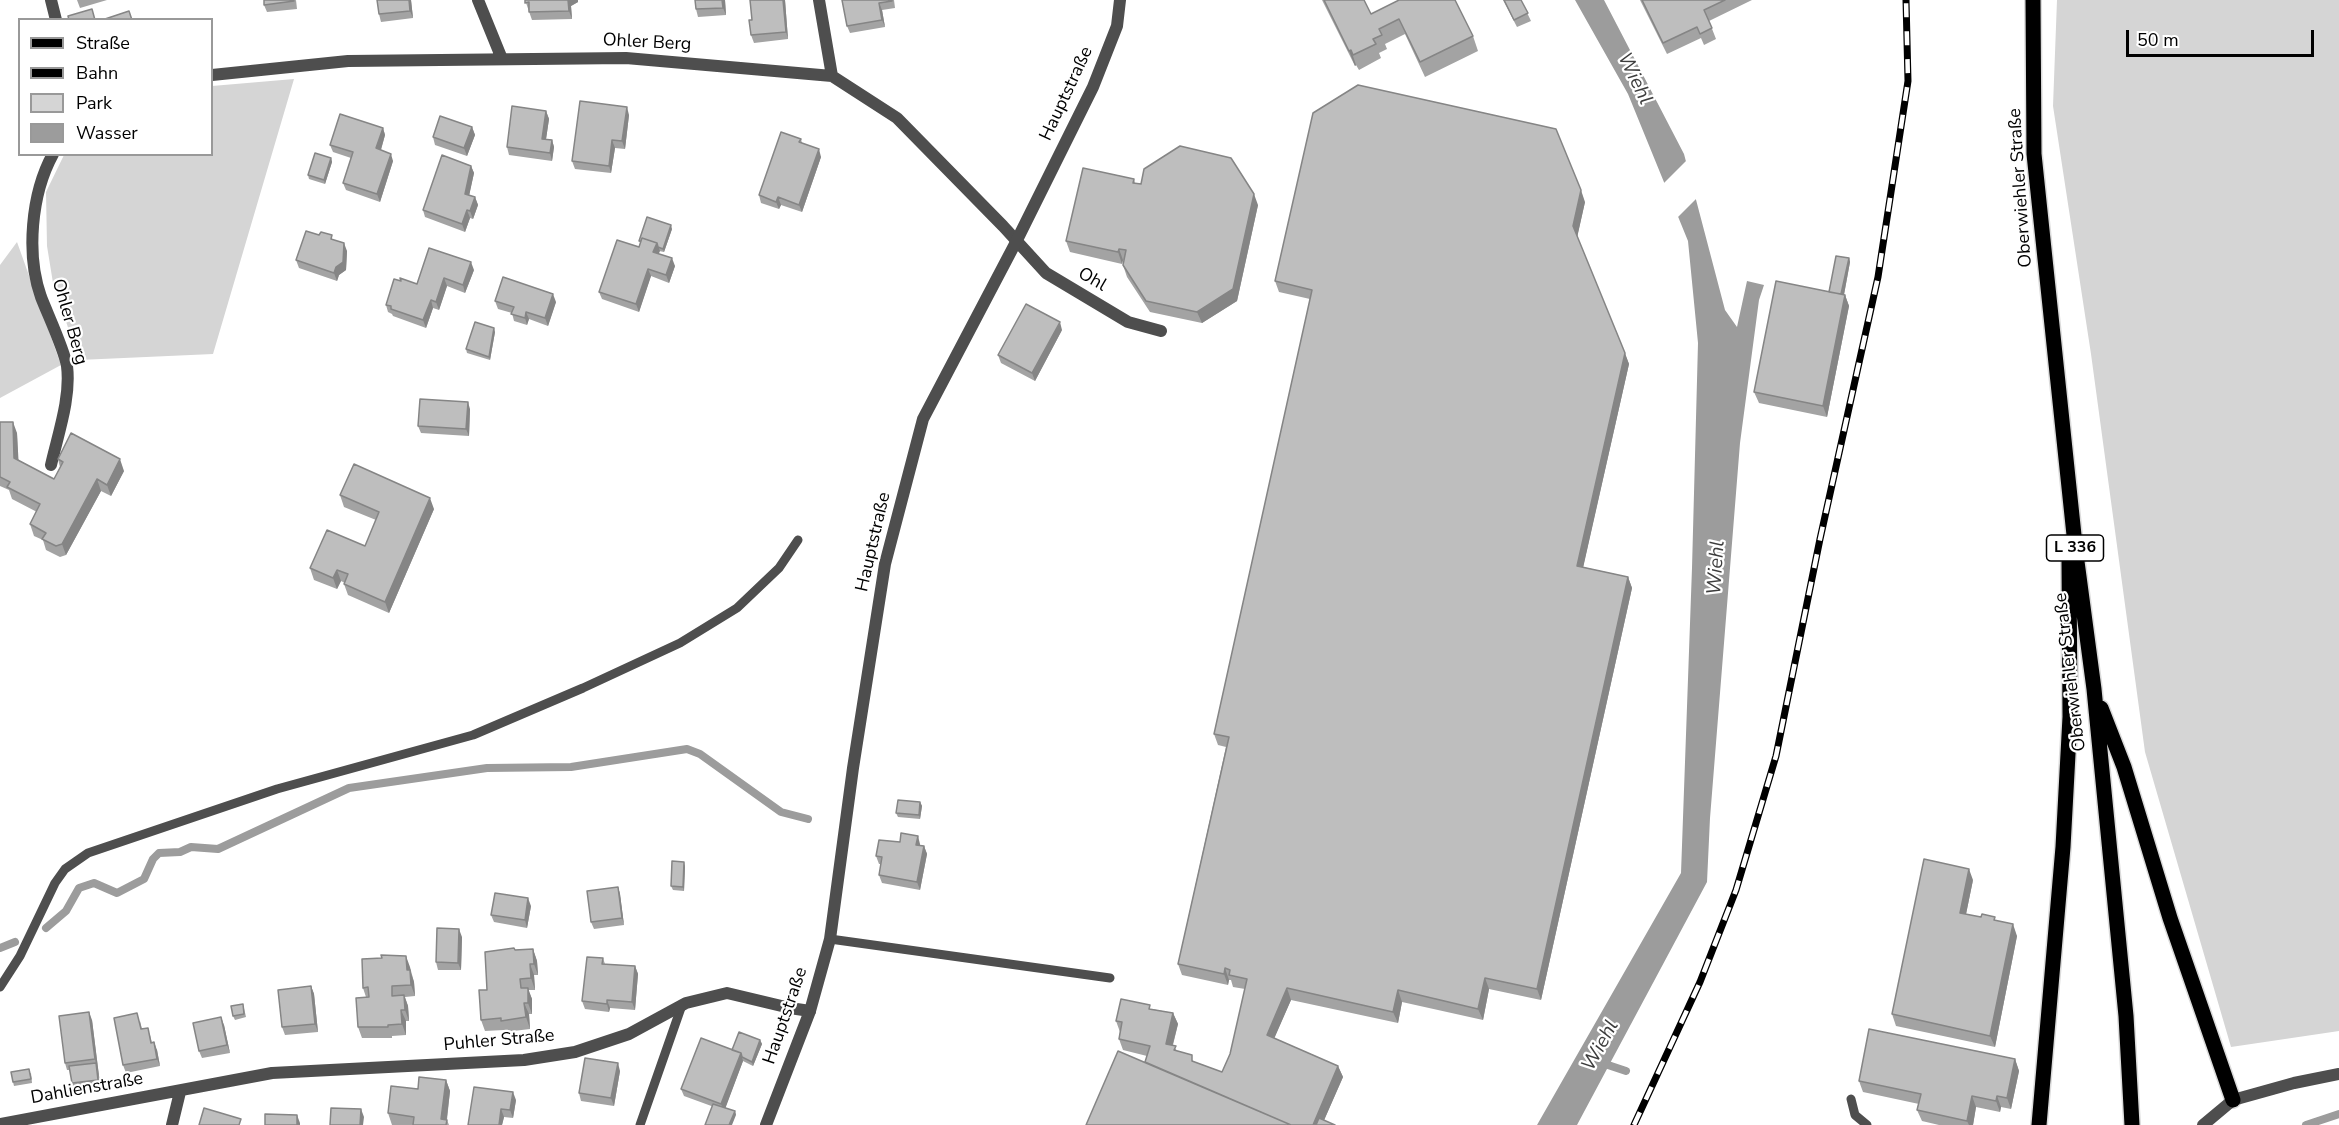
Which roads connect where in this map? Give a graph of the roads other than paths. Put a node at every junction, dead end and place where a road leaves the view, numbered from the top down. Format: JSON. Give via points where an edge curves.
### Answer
{"nodes":[{"id":1,"x":51,"y":0,"type":"edge"},
{"id":2,"x":478,"y":0,"type":"edge"},
{"id":3,"x":819,"y":0,"type":"edge"},
{"id":4,"x":1120,"y":0,"type":"edge"},
{"id":5,"x":2033,"y":0,"type":"edge"},
{"id":6,"x":56,"y":18,"type":"edge"},
{"id":7,"x":502,"y":59,"type":"junction"},
{"id":8,"x":213,"y":75,"type":"edge"},
{"id":9,"x":832,"y":76,"type":"junction"},
{"id":10,"x":52,"y":156,"type":"edge"},
{"id":11,"x":1016,"y":242,"type":"junction"},
{"id":12,"x":1161,"y":331,"type":"dead end"},
{"id":13,"x":51,"y":465,"type":"dead end"},
{"id":14,"x":2068,"y":481,"type":"junction"},
{"id":15,"x":798,"y":540,"type":"dead end"},
{"id":16,"x":2094,"y":689,"type":"junction"},
{"id":17,"x":830,"y":939,"type":"junction"},
{"id":18,"x":1110,"y":978,"type":"dead end"},
{"id":19,"x":0,"y":987,"type":"edge"},
{"id":20,"x":682,"y":1005,"type":"junction"},
{"id":21,"x":810,"y":1011,"type":"junction"},
{"id":22,"x":2339,"y":1074,"type":"edge"},
{"id":23,"x":180,"y":1092,"type":"junction"},
{"id":24,"x":1851,"y":1099,"type":"dead end"},
{"id":25,"x":2233,"y":1100,"type":"junction"},
{"id":26,"x":0,"y":1124,"type":"edge"},
{"id":27,"x":172,"y":1125,"type":"edge"},
{"id":28,"x":640,"y":1125,"type":"edge"},
{"id":29,"x":766,"y":1125,"type":"edge"},
{"id":30,"x":1867,"y":1125,"type":"edge"},
{"id":31,"x":2039,"y":1125,"type":"edge"},
{"id":32,"x":2132,"y":1125,"type":"edge"},
{"id":33,"x":2203,"y":1125,"type":"edge"}],
"edges":[{"from":1,"to":6,"type":"street"},
{"from":2,"to":7,"type":"street"},
{"from":3,"to":9,"type":"street"},
{"from":4,"to":11,"type":"street","name":"Hauptstraße","via":[[1117,26],[1093,87]]},
{"from":5,"to":14,"type":"main road","name":"Oberwiehler Straße","number":"L 336","via":[[2034,154]]},
{"from":7,"to":8,"type":"street","name":"Ohler Berg","via":[[348,61]]},
{"from":7,"to":9,"type":"street","name":"Ohler Berg","via":[[626,58]]},
{"from":9,"to":11,"type":"street","name":"Ohler Berg","via":[[897,118]]},
{"from":10,"to":13,"type":"street","name":"Ohler Berg","via":[[38,191],[31,242],[40,293],[67,365],[65,400]]},
{"from":11,"to":12,"type":"street","name":"Ohl","via":[[1046,273],[1128,322]]},
{"from":11,"to":17,"type":"street","name":"Hauptstraße","via":[[923,419],[885,564]]},
{"from":14,"to":16,"type":"main road","name":"Oberwiehler Straße","number":"L 336"},
{"from":14,"to":31,"type":"main road","number":"L 336","via":[[2070,717]]},
{"from":15,"to":19,"type":"lane","via":[[779,568],[737,608],[680,643],[583,688],[473,735],[277,789],[88,853],[65,869],[55,883],[20,956]]},
{"from":16,"to":25,"type":"main road","number":"L 336","via":[[2124,767],[2170,918]]},
{"from":16,"to":32,"type":"main road","name":"Oberwiehler Straße","number":"L 336","via":[[2126,1016]]},
{"from":17,"to":18,"type":"lane"},
{"from":17,"to":21,"type":"street","name":"Hauptstraße"},
{"from":20,"to":21,"type":"street","name":"Puhler Straße","via":[[727,993]]},
{"from":20,"to":23,"type":"street","name":"Puhler Straße","via":[[629,1034],[575,1052],[524,1060],[272,1073]]},
{"from":20,"to":28,"type":"lane"},
{"from":21,"to":29,"type":"street","name":"Hauptstraße"},
{"from":22,"to":25,"type":"street"},
{"from":23,"to":26,"type":"street","name":"Dahlienstraße"},
{"from":23,"to":27,"type":"street"},
{"from":24,"to":30,"type":"lane","via":[[1855,1115]]},
{"from":25,"to":33,"type":"street"}]}
